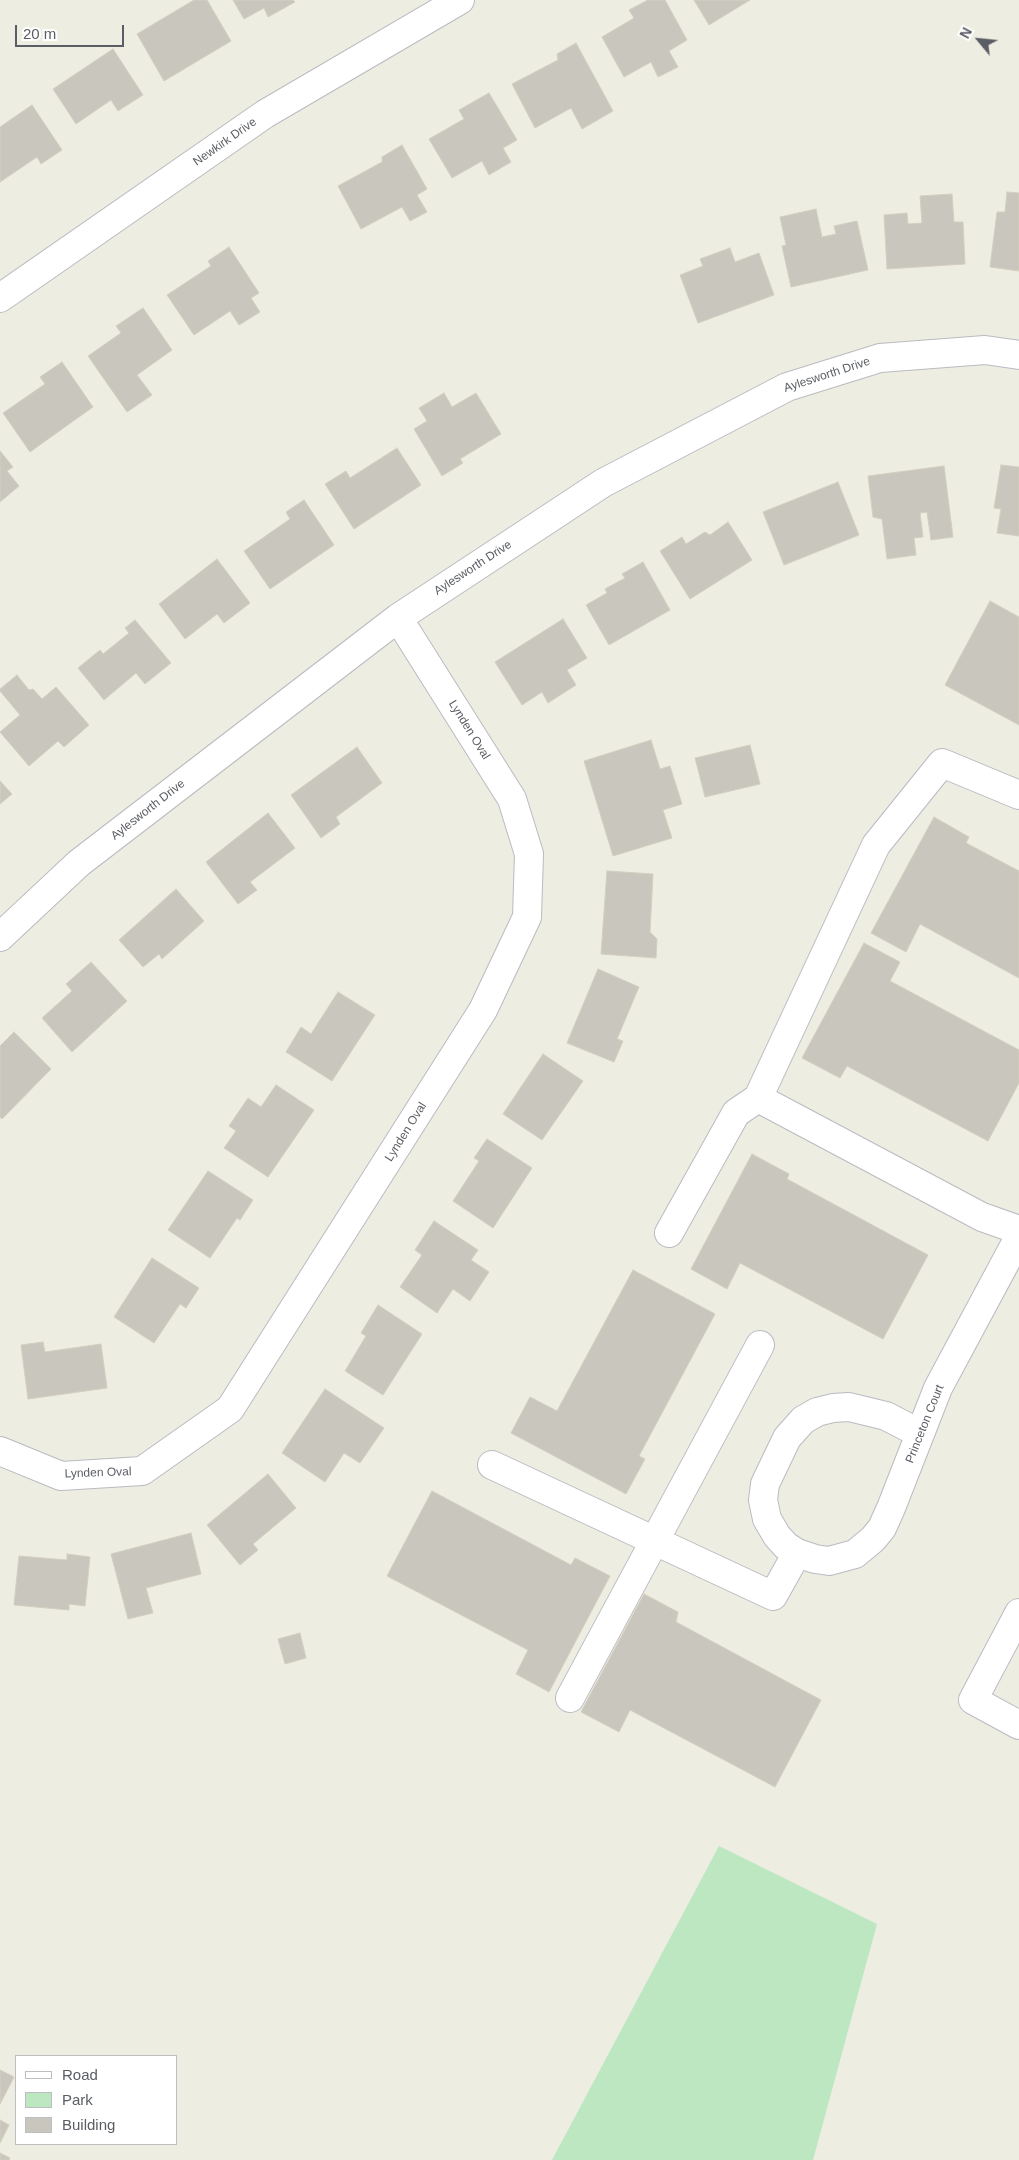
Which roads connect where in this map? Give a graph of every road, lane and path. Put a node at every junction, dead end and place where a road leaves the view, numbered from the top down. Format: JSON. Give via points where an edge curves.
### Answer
{"nodes":[{"id":1,"x":460,"y":0,"type":"edge"},
{"id":2,"x":0,"y":298,"type":"edge"},
{"id":3,"x":1019,"y":355,"type":"edge"},
{"id":4,"x":398,"y":618,"type":"junction"},
{"id":5,"x":1019,"y":795,"type":"edge"},
{"id":6,"x":0,"y":936,"type":"edge"},
{"id":7,"x":758,"y":1098,"type":"junction"},
{"id":8,"x":1019,"y":1230,"type":"edge"},
{"id":9,"x":669,"y":1233,"type":"dead end"},
{"id":10,"x":1019,"y":1237,"type":"edge"},
{"id":11,"x":760,"y":1345,"type":"dead end"},
{"id":12,"x":919,"y":1433,"type":"junction"},
{"id":13,"x":0,"y":1451,"type":"edge"},
{"id":14,"x":492,"y":1465,"type":"dead end"},
{"id":15,"x":655,"y":1541,"type":"junction"},
{"id":16,"x":798,"y":1553,"type":"junction"},
{"id":17,"x":1019,"y":1614,"type":"edge"},
{"id":18,"x":570,"y":1698,"type":"dead end"},
{"id":19,"x":1019,"y":1726,"type":"edge"}],
"edges":[{"from":1,"to":2,"type":"street","name":"Newkirk Drive","via":[[265,114]]},
{"from":3,"to":4,"type":"street","name":"Aylesworth Drive","via":[[985,350],[880,358],[786,387],[603,482]]},
{"from":4,"to":6,"type":"street","name":"Aylesworth Drive","via":[[79,863]]},
{"from":4,"to":13,"type":"street","name":"Lynden Oval","via":[[512,799],[529,854],[527,917],[483,1010],[230,1409],[142,1471],[61,1476]]},
{"from":5,"to":7,"type":"street","via":[[942,763],[876,845]]},
{"from":7,"to":8,"type":"street","via":[[982,1217]]},
{"from":7,"to":9,"type":"street","via":[[736,1113]]},
{"from":10,"to":12,"type":"street","name":"Princeton Court","via":[[938,1388]]},
{"from":11,"to":15,"type":"street"},
{"from":12,"to":16,"type":"street","name":"Princeton Court","via":[[892,1508],[882,1528],[865,1548],[829,1561],[815,1560]]},
{"from":12,"to":16,"type":"street","via":[[886,1416],[849,1407],[817,1412],[803,1420],[788,1438],[772,1468],[763,1500],[767,1519],[777,1536]]},
{"from":14,"to":15,"type":"street"},
{"from":15,"to":16,"type":"street","via":[[773,1596]]},
{"from":15,"to":18,"type":"street"},
{"from":17,"to":19,"type":"street","via":[[973,1700]]}]}
